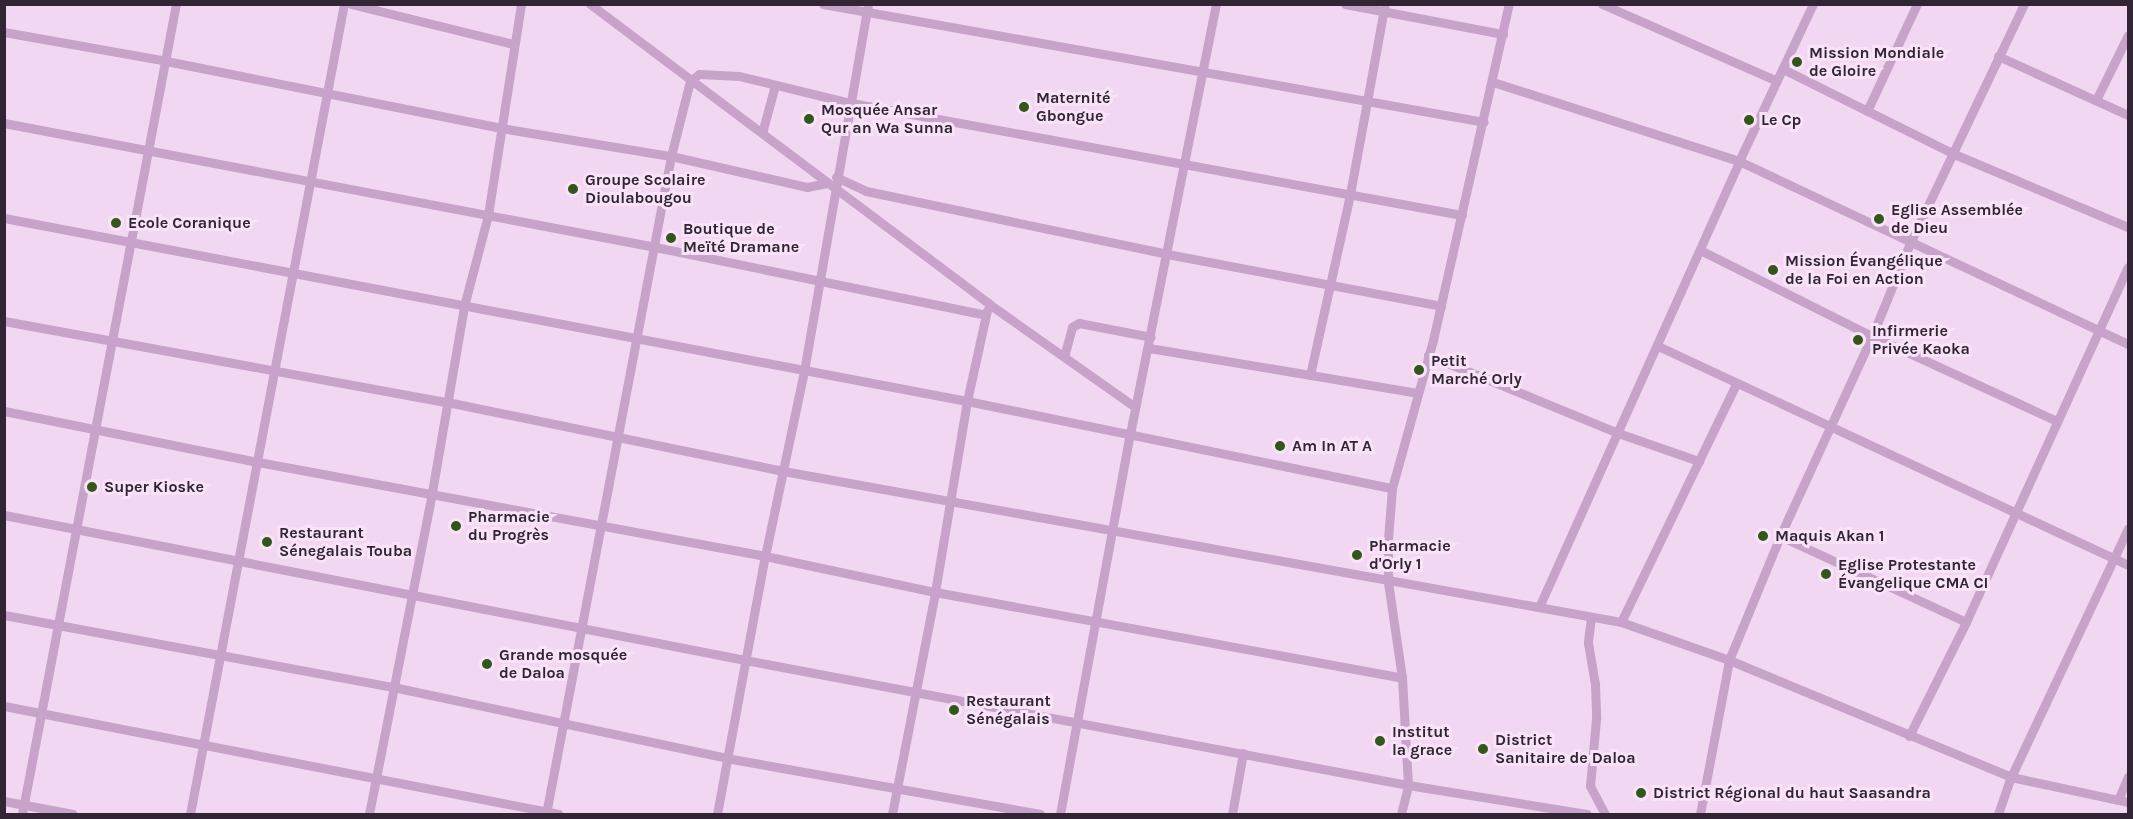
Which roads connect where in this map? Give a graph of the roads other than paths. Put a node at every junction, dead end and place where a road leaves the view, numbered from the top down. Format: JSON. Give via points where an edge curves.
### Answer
{"nodes":[{"id":1,"x":176,"y":4,"type":"edge"},
{"id":2,"x":344,"y":4,"type":"edge"},
{"id":3,"x":351,"y":4,"type":"edge"},
{"id":4,"x":521,"y":4,"type":"edge"},
{"id":5,"x":590,"y":4,"type":"edge"},
{"id":6,"x":823,"y":4,"type":"edge"},
{"id":7,"x":1216,"y":4,"type":"edge"},
{"id":8,"x":1345,"y":4,"type":"edge"},
{"id":9,"x":1509,"y":4,"type":"edge"},
{"id":10,"x":1602,"y":4,"type":"edge"},
{"id":11,"x":1813,"y":4,"type":"edge"},
{"id":12,"x":1917,"y":4,"type":"edge"},
{"id":13,"x":2024,"y":4,"type":"edge"},
{"id":14,"x":1385,"y":8,"type":"edge"},
{"id":15,"x":867,"y":9,"type":"edge"},
{"id":16,"x":4,"y":32,"type":"edge"},
{"id":17,"x":1503,"y":34,"type":"junction"},
{"id":18,"x":2128,"y":35,"type":"edge"},
{"id":19,"x":513,"y":44,"type":"junction"},
{"id":20,"x":1998,"y":56,"type":"junction"},
{"id":21,"x":165,"y":61,"type":"junction"},
{"id":22,"x":1783,"y":69,"type":"junction"},
{"id":23,"x":1203,"y":72,"type":"junction"},
{"id":24,"x":690,"y":81,"type":"junction"},
{"id":25,"x":1777,"y":81,"type":"junction"},
{"id":26,"x":1493,"y":82,"type":"junction"},
{"id":27,"x":775,"y":85,"type":"junction"},
{"id":28,"x":328,"y":93,"type":"junction"},
{"id":29,"x":2096,"y":100,"type":"junction"},
{"id":30,"x":1367,"y":101,"type":"junction"},
{"id":31,"x":851,"y":103,"type":"junction"},
{"id":32,"x":1867,"y":111,"type":"junction"},
{"id":33,"x":2128,"y":115,"type":"edge"},
{"id":34,"x":1484,"y":122,"type":"junction"},
{"id":35,"x":4,"y":123,"type":"edge"},
{"id":36,"x":501,"y":128,"type":"junction"},
{"id":37,"x":762,"y":133,"type":"junction"},
{"id":38,"x":148,"y":151,"type":"junction"},
{"id":39,"x":1954,"y":154,"type":"junction"},
{"id":40,"x":671,"y":156,"type":"junction"},
{"id":41,"x":1185,"y":162,"type":"junction"},
{"id":42,"x":1739,"y":162,"type":"junction"},
{"id":43,"x":836,"y":177,"type":"junction"},
{"id":44,"x":312,"y":183,"type":"junction"},
{"id":45,"x":831,"y":185,"type":"junction"},
{"id":46,"x":1350,"y":194,"type":"junction"},
{"id":47,"x":488,"y":215,"type":"junction"},
{"id":48,"x":1462,"y":215,"type":"junction"},
{"id":49,"x":4,"y":218,"type":"edge"},
{"id":50,"x":2128,"y":227,"type":"edge"},
{"id":51,"x":130,"y":241,"type":"junction"},
{"id":52,"x":1911,"y":241,"type":"junction"},
{"id":53,"x":655,"y":247,"type":"junction"},
{"id":54,"x":1700,"y":250,"type":"junction"},
{"id":55,"x":1167,"y":254,"type":"junction"},
{"id":56,"x":2128,"y":267,"type":"edge"},
{"id":57,"x":293,"y":274,"type":"junction"},
{"id":58,"x":819,"y":279,"type":"junction"},
{"id":59,"x":1330,"y":284,"type":"junction"},
{"id":60,"x":988,"y":304,"type":"junction"},
{"id":61,"x":464,"y":306,"type":"junction"},
{"id":62,"x":1441,"y":306,"type":"junction"},
{"id":63,"x":985,"y":315,"type":"junction"},
{"id":64,"x":4,"y":321,"type":"edge"},
{"id":65,"x":2098,"y":331,"type":"junction"},
{"id":66,"x":1872,"y":336,"type":"junction"},
{"id":67,"x":1151,"y":337,"type":"junction"},
{"id":68,"x":639,"y":339,"type":"junction"},
{"id":69,"x":112,"y":340,"type":"junction"},
{"id":70,"x":2128,"y":344,"type":"edge"},
{"id":71,"x":1658,"y":346,"type":"junction"},
{"id":72,"x":1149,"y":348,"type":"junction"},
{"id":73,"x":1428,"y":355,"type":"junction"},
{"id":74,"x":1064,"y":357,"type":"junction"},
{"id":75,"x":276,"y":371,"type":"junction"},
{"id":76,"x":804,"y":371,"type":"junction"},
{"id":77,"x":1310,"y":375,"type":"junction"},
{"id":78,"x":1736,"y":384,"type":"junction"},
{"id":79,"x":1417,"y":393,"type":"junction"},
{"id":80,"x":967,"y":400,"type":"junction"},
{"id":81,"x":447,"y":402,"type":"junction"},
{"id":82,"x":1135,"y":407,"type":"junction"},
{"id":83,"x":4,"y":411,"type":"edge"},
{"id":84,"x":2057,"y":421,"type":"junction"},
{"id":85,"x":94,"y":429,"type":"junction"},
{"id":86,"x":1830,"y":429,"type":"junction"},
{"id":87,"x":1618,"y":433,"type":"junction"},
{"id":88,"x":1130,"y":434,"type":"junction"},
{"id":89,"x":619,"y":436,"type":"junction"},
{"id":90,"x":1699,"y":461,"type":"junction"},
{"id":91,"x":258,"y":462,"type":"junction"},
{"id":92,"x":783,"y":471,"type":"junction"},
{"id":93,"x":1392,"y":488,"type":"junction"},
{"id":94,"x":432,"y":492,"type":"junction"},
{"id":95,"x":950,"y":500,"type":"junction"},
{"id":96,"x":2015,"y":513,"type":"junction"},
{"id":97,"x":4,"y":515,"type":"edge"},
{"id":98,"x":601,"y":526,"type":"junction"},
{"id":99,"x":2128,"y":528,"type":"edge"},
{"id":100,"x":76,"y":529,"type":"junction"},
{"id":101,"x":1113,"y":529,"type":"junction"},
{"id":102,"x":1780,"y":536,"type":"junction"},
{"id":103,"x":765,"y":556,"type":"junction"},
{"id":104,"x":240,"y":559,"type":"junction"},
{"id":105,"x":2115,"y":559,"type":"junction"},
{"id":106,"x":2128,"y":565,"type":"edge"},
{"id":107,"x":1388,"y":582,"type":"junction"},
{"id":108,"x":935,"y":592,"type":"junction"},
{"id":109,"x":411,"y":593,"type":"junction"},
{"id":110,"x":1539,"y":607,"type":"junction"},
{"id":111,"x":4,"y":615,"type":"edge"},
{"id":112,"x":1591,"y":617,"type":"junction"},
{"id":113,"x":1097,"y":621,"type":"junction"},
{"id":114,"x":1621,"y":622,"type":"junction"},
{"id":115,"x":1966,"y":622,"type":"junction"},
{"id":116,"x":58,"y":626,"type":"junction"},
{"id":117,"x":583,"y":626,"type":"junction"},
{"id":118,"x":222,"y":656,"type":"junction"},
{"id":119,"x":745,"y":660,"type":"junction"},
{"id":120,"x":1729,"y":660,"type":"junction"},
{"id":121,"x":1402,"y":678,"type":"junction"},
{"id":122,"x":393,"y":687,"type":"junction"},
{"id":123,"x":916,"y":691,"type":"junction"},
{"id":124,"x":4,"y":706,"type":"edge"},
{"id":125,"x":40,"y":713,"type":"junction"},
{"id":126,"x":1077,"y":722,"type":"junction"},
{"id":127,"x":563,"y":723,"type":"junction"},
{"id":128,"x":1909,"y":736,"type":"junction"},
{"id":129,"x":204,"y":745,"type":"junction"},
{"id":130,"x":1243,"y":753,"type":"junction"},
{"id":131,"x":726,"y":758,"type":"junction"},
{"id":132,"x":2011,"y":777,"type":"junction"},
{"id":133,"x":2128,"y":777,"type":"edge"},
{"id":134,"x":376,"y":781,"type":"junction"},
{"id":135,"x":1408,"y":785,"type":"junction"},
{"id":136,"x":897,"y":790,"type":"junction"},
{"id":137,"x":2118,"y":800,"type":"junction"},
{"id":138,"x":4,"y":801,"type":"edge"},
{"id":139,"x":2128,"y":802,"type":"edge"},
{"id":140,"x":23,"y":810,"type":"edge"},
{"id":141,"x":546,"y":813,"type":"edge"},
{"id":142,"x":73,"y":814,"type":"edge"},
{"id":143,"x":190,"y":814,"type":"edge"},
{"id":144,"x":369,"y":814,"type":"edge"},
{"id":145,"x":559,"y":814,"type":"edge"},
{"id":146,"x":717,"y":814,"type":"edge"},
{"id":147,"x":892,"y":814,"type":"edge"},
{"id":148,"x":1040,"y":814,"type":"edge"},
{"id":149,"x":1060,"y":814,"type":"edge"},
{"id":150,"x":1232,"y":814,"type":"edge"},
{"id":151,"x":1401,"y":814,"type":"edge"},
{"id":152,"x":1587,"y":814,"type":"edge"},
{"id":153,"x":1605,"y":814,"type":"edge"},
{"id":154,"x":1700,"y":814,"type":"edge"},
{"id":155,"x":1998,"y":814,"type":"edge"}],
"edges":[{"from":1,"to":21,"type":"street"},
{"from":2,"to":28,"type":"street"},
{"from":3,"to":19,"type":"street"},
{"from":4,"to":19,"type":"street"},
{"from":5,"to":24,"type":"street"},
{"from":6,"to":15,"type":"street"},
{"from":7,"to":23,"type":"street"},
{"from":8,"to":14,"type":"street"},
{"from":9,"to":17,"type":"street"},
{"from":10,"to":25,"type":"street"},
{"from":11,"to":22,"type":"street"},
{"from":12,"to":32,"type":"street"},
{"from":13,"to":20,"type":"street"},
{"from":14,"to":17,"type":"street"},
{"from":14,"to":30,"type":"street"},
{"from":15,"to":23,"type":"street"},
{"from":15,"to":31,"type":"street"},
{"from":16,"to":21,"type":"street"},
{"from":17,"to":26,"type":"street"},
{"from":18,"to":29,"type":"street"},
{"from":19,"to":36,"type":"street"},
{"from":20,"to":29,"type":"street"},
{"from":20,"to":39,"type":"street"},
{"from":21,"to":28,"type":"street"},
{"from":21,"to":38,"type":"street"},
{"from":22,"to":25,"type":"street"},
{"from":22,"to":32,"type":"street"},
{"from":23,"to":30,"type":"street"},
{"from":23,"to":41,"type":"street"},
{"from":24,"to":27,"type":"street","via":[[699,74],[711,73]]},
{"from":24,"to":37,"type":"street"},
{"from":24,"to":40,"type":"street"},
{"from":25,"to":42,"type":"street"},
{"from":26,"to":34,"type":"street"},
{"from":26,"to":42,"type":"street"},
{"from":27,"to":31,"type":"street"},
{"from":27,"to":37,"type":"street"},
{"from":28,"to":36,"type":"street"},
{"from":28,"to":44,"type":"street"},
{"from":29,"to":33,"type":"street"},
{"from":30,"to":34,"type":"street"},
{"from":30,"to":46,"type":"street"},
{"from":31,"to":41,"type":"street"},
{"from":31,"to":43,"type":"street"},
{"from":32,"to":39,"type":"street"},
{"from":34,"to":48,"type":"street"},
{"from":35,"to":38,"type":"street"},
{"from":36,"to":40,"type":"street"},
{"from":36,"to":47,"type":"street"},
{"from":37,"to":45,"type":"street"},
{"from":38,"to":44,"type":"street"},
{"from":38,"to":51,"type":"street"},
{"from":39,"to":50,"type":"street"},
{"from":39,"to":52,"type":"street"},
{"from":40,"to":45,"type":"street","via":[[807,187]]},
{"from":40,"to":53,"type":"street"},
{"from":41,"to":46,"type":"street"},
{"from":41,"to":55,"type":"street"},
{"from":42,"to":52,"type":"street"},
{"from":42,"to":54,"type":"street"},
{"from":43,"to":45,"type":"street"},
{"from":43,"to":55,"type":"street","via":[[866,191]]},
{"from":44,"to":47,"type":"street"},
{"from":44,"to":57,"type":"street"},
{"from":45,"to":58,"type":"street"},
{"from":45,"to":60,"type":"street"},
{"from":46,"to":48,"type":"street"},
{"from":46,"to":59,"type":"street"},
{"from":47,"to":53,"type":"street"},
{"from":47,"to":61,"type":"street"},
{"from":48,"to":62,"type":"street"},
{"from":49,"to":51,"type":"street"},
{"from":51,"to":57,"type":"street"},
{"from":51,"to":69,"type":"street"},
{"from":52,"to":65,"type":"street"},
{"from":52,"to":66,"type":"street"},
{"from":53,"to":58,"type":"street"},
{"from":53,"to":68,"type":"street"},
{"from":54,"to":66,"type":"street"},
{"from":54,"to":71,"type":"street"},
{"from":55,"to":59,"type":"street"},
{"from":55,"to":67,"type":"street"},
{"from":56,"to":65,"type":"street"},
{"from":57,"to":61,"type":"street"},
{"from":57,"to":75,"type":"street"},
{"from":58,"to":63,"type":"street"},
{"from":58,"to":76,"type":"street"},
{"from":59,"to":62,"type":"street"},
{"from":59,"to":77,"type":"street"},
{"from":60,"to":63,"type":"street"},
{"from":60,"to":74,"type":"street"},
{"from":61,"to":68,"type":"street"},
{"from":61,"to":81,"type":"street"},
{"from":62,"to":73,"type":"street"},
{"from":63,"to":80,"type":"street"},
{"from":64,"to":69,"type":"street"},
{"from":65,"to":70,"type":"street"},
{"from":65,"to":84,"type":"street"},
{"from":66,"to":84,"type":"street"},
{"from":66,"to":86,"type":"street"},
{"from":67,"to":72,"type":"street"},
{"from":67,"to":74,"type":"street","via":[[1079,323],[1072,327]]},
{"from":68,"to":76,"type":"street"},
{"from":68,"to":89,"type":"street"},
{"from":69,"to":75,"type":"street"},
{"from":69,"to":85,"type":"street"},
{"from":71,"to":78,"type":"street"},
{"from":71,"to":87,"type":"street"},
{"from":72,"to":77,"type":"street"},
{"from":72,"to":82,"type":"street"},
{"from":73,"to":79,"type":"street"},
{"from":73,"to":87,"type":"street"},
{"from":74,"to":82,"type":"street"},
{"from":75,"to":81,"type":"street"},
{"from":75,"to":91,"type":"street"},
{"from":76,"to":80,"type":"street"},
{"from":76,"to":92,"type":"street"},
{"from":77,"to":79,"type":"street"},
{"from":78,"to":86,"type":"street"},
{"from":78,"to":90,"type":"street"},
{"from":79,"to":93,"type":"street"},
{"from":80,"to":88,"type":"street"},
{"from":80,"to":95,"type":"street"},
{"from":81,"to":89,"type":"street"},
{"from":81,"to":94,"type":"street"},
{"from":82,"to":88,"type":"street"},
{"from":83,"to":85,"type":"street"},
{"from":84,"to":96,"type":"street"},
{"from":85,"to":91,"type":"street"},
{"from":85,"to":100,"type":"street"},
{"from":86,"to":96,"type":"street"},
{"from":86,"to":102,"type":"street"},
{"from":87,"to":90,"type":"street"},
{"from":87,"to":110,"type":"street"},
{"from":88,"to":93,"type":"street"},
{"from":88,"to":101,"type":"street"},
{"from":89,"to":92,"type":"street"},
{"from":89,"to":98,"type":"street"},
{"from":90,"to":114,"type":"street"},
{"from":91,"to":94,"type":"street"},
{"from":91,"to":104,"type":"street"},
{"from":92,"to":95,"type":"street"},
{"from":92,"to":103,"type":"street"},
{"from":93,"to":107,"type":"street"},
{"from":94,"to":98,"type":"street"},
{"from":94,"to":109,"type":"street"},
{"from":95,"to":101,"type":"street"},
{"from":95,"to":108,"type":"street"},
{"from":96,"to":105,"type":"street"},
{"from":96,"to":115,"type":"street"},
{"from":97,"to":100,"type":"street"},
{"from":98,"to":103,"type":"street"},
{"from":98,"to":117,"type":"street"},
{"from":99,"to":105,"type":"street"},
{"from":100,"to":104,"type":"street"},
{"from":100,"to":116,"type":"street"},
{"from":101,"to":107,"type":"street"},
{"from":101,"to":113,"type":"street"},
{"from":102,"to":115,"type":"street"},
{"from":102,"to":120,"type":"street"},
{"from":103,"to":108,"type":"street"},
{"from":103,"to":119,"type":"street"},
{"from":104,"to":109,"type":"street"},
{"from":104,"to":118,"type":"street"},
{"from":105,"to":106,"type":"street"},
{"from":105,"to":132,"type":"street"},
{"from":107,"to":110,"type":"street"},
{"from":107,"to":121,"type":"street"},
{"from":108,"to":113,"type":"street"},
{"from":108,"to":123,"type":"street"},
{"from":109,"to":117,"type":"street"},
{"from":109,"to":122,"type":"street"},
{"from":110,"to":112,"type":"street"},
{"from":111,"to":116,"type":"street"},
{"from":112,"to":114,"type":"street"},
{"from":112,"to":153,"type":"street","via":[[1588,644],[1596,719],[1590,786]]},
{"from":113,"to":121,"type":"street"},
{"from":113,"to":126,"type":"street"},
{"from":114,"to":120,"type":"street"},
{"from":115,"to":128,"type":"street"},
{"from":116,"to":118,"type":"street"},
{"from":116,"to":125,"type":"street"},
{"from":117,"to":119,"type":"street"},
{"from":117,"to":127,"type":"street"},
{"from":118,"to":122,"type":"street"},
{"from":118,"to":129,"type":"street"},
{"from":119,"to":123,"type":"street"},
{"from":119,"to":131,"type":"street"},
{"from":120,"to":128,"type":"street"},
{"from":120,"to":154,"type":"street"},
{"from":121,"to":135,"type":"street"},
{"from":122,"to":127,"type":"street"},
{"from":122,"to":134,"type":"street"},
{"from":123,"to":126,"type":"street"},
{"from":123,"to":136,"type":"street"},
{"from":124,"to":125,"type":"street"},
{"from":125,"to":129,"type":"street"},
{"from":125,"to":140,"type":"street"},
{"from":126,"to":130,"type":"street"},
{"from":126,"to":149,"type":"street"},
{"from":127,"to":131,"type":"street"},
{"from":127,"to":141,"type":"street"},
{"from":128,"to":132,"type":"street"},
{"from":129,"to":134,"type":"street"},
{"from":129,"to":143,"type":"street"},
{"from":130,"to":135,"type":"street"},
{"from":130,"to":150,"type":"street"},
{"from":131,"to":136,"type":"street"},
{"from":131,"to":146,"type":"street"},
{"from":132,"to":137,"type":"street"},
{"from":132,"to":155,"type":"street"},
{"from":133,"to":137,"type":"street"},
{"from":134,"to":141,"type":"street"},
{"from":134,"to":144,"type":"street"},
{"from":135,"to":151,"type":"street"},
{"from":135,"to":152,"type":"street"},
{"from":136,"to":147,"type":"street"},
{"from":136,"to":148,"type":"street"},
{"from":137,"to":139,"type":"street"},
{"from":138,"to":140,"type":"street"},
{"from":140,"to":142,"type":"street"},
{"from":141,"to":145,"type":"street"}]}
